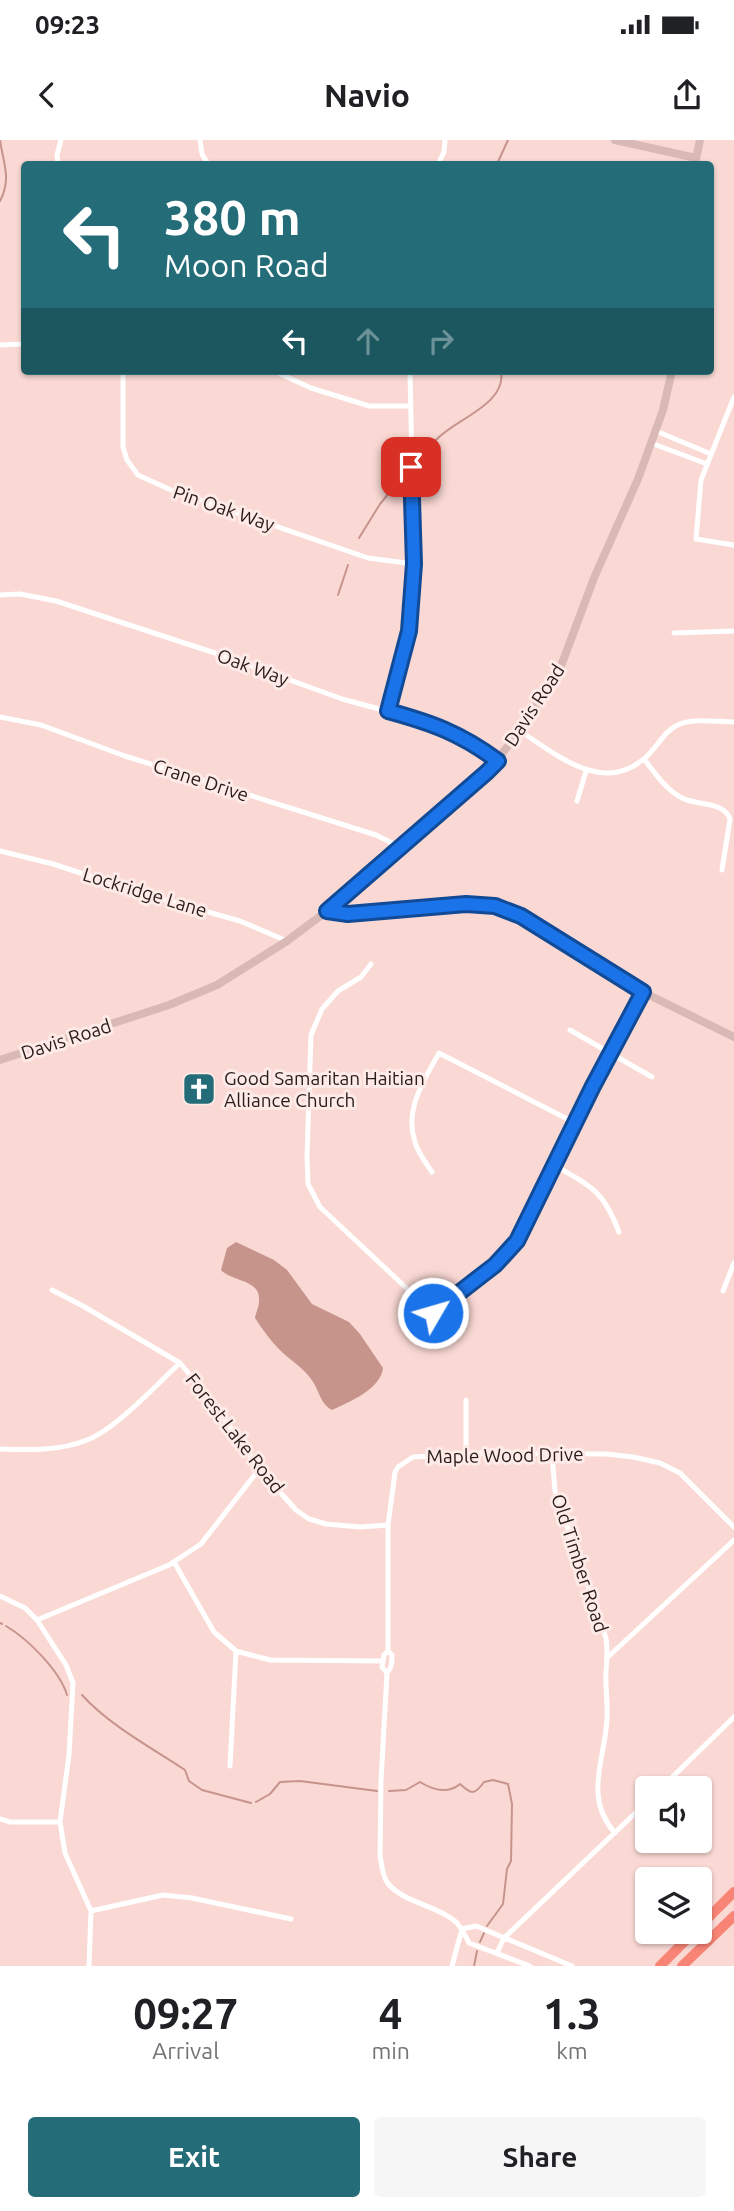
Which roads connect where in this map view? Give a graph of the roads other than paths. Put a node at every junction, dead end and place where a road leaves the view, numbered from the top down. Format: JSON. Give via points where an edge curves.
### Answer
{"nodes":[{"id":1,"x":61,"y":140,"type":"edge"},
{"id":2,"x":200,"y":140,"type":"edge"},
{"id":3,"x":445,"y":140,"type":"edge"},
{"id":4,"x":615,"y":140,"type":"edge"},
{"id":5,"x":700,"y":140,"type":"edge"},
{"id":6,"x":58,"y":161,"type":"edge"},
{"id":7,"x":206,"y":161,"type":"edge"},
{"id":8,"x":440,"y":161,"type":"edge"},
{"id":9,"x":696,"y":161,"type":"edge"},
{"id":10,"x":21,"y":344,"type":"edge"},
{"id":11,"x":0,"y":345,"type":"edge"},
{"id":12,"x":122,"y":375,"type":"edge"},
{"id":13,"x":283,"y":375,"type":"edge"},
{"id":14,"x":410,"y":375,"type":"edge"},
{"id":15,"x":671,"y":375,"type":"edge"},
{"id":16,"x":734,"y":397,"type":"edge"},
{"id":17,"x":410,"y":406,"type":"junction"},
{"id":18,"x":656,"y":431,"type":"junction"},
{"id":19,"x":651,"y":443,"type":"junction"},
{"id":20,"x":711,"y":454,"type":"junction"},
{"id":21,"x":707,"y":464,"type":"junction"},
{"id":22,"x":734,"y":545,"type":"edge"},
{"id":23,"x":414,"y":564,"type":"junction"},
{"id":24,"x":0,"y":595,"type":"edge"},
{"id":25,"x":734,"y":631,"type":"edge"},
{"id":26,"x":674,"y":633,"type":"dead end"},
{"id":27,"x":388,"y":711,"type":"junction"},
{"id":28,"x":0,"y":717,"type":"edge"},
{"id":29,"x":734,"y":722,"type":"edge"},
{"id":30,"x":520,"y":731,"type":"junction"},
{"id":31,"x":644,"y":759,"type":"junction"},
{"id":32,"x":498,"y":761,"type":"junction"},
{"id":33,"x":586,"y":771,"type":"junction"},
{"id":34,"x":577,"y":801,"type":"dead end"},
{"id":35,"x":400,"y":847,"type":"junction"},
{"id":36,"x":0,"y":851,"type":"edge"},
{"id":37,"x":722,"y":870,"type":"dead end"},
{"id":38,"x":327,"y":911,"type":"junction"},
{"id":39,"x":287,"y":941,"type":"junction"},
{"id":40,"x":371,"y":964,"type":"dead end"},
{"id":41,"x":643,"y":992,"type":"junction"},
{"id":42,"x":570,"y":1030,"type":"dead end"},
{"id":43,"x":734,"y":1037,"type":"edge"},
{"id":44,"x":611,"y":1053,"type":"junction"},
{"id":45,"x":0,"y":1060,"type":"edge"},
{"id":46,"x":652,"y":1077,"type":"dead end"},
{"id":47,"x":575,"y":1124,"type":"junction"},
{"id":48,"x":554,"y":1165,"type":"junction"},
{"id":49,"x":432,"y":1172,"type":"dead end"},
{"id":50,"x":619,"y":1232,"type":"dead end"},
{"id":51,"x":734,"y":1263,"type":"edge"},
{"id":52,"x":52,"y":1290,"type":"dead end"},
{"id":53,"x":723,"y":1291,"type":"dead end"},
{"id":54,"x":180,"y":1363,"type":"junction"},
{"id":55,"x":466,"y":1400,"type":"dead end"},
{"id":56,"x":0,"y":1449,"type":"edge"},
{"id":57,"x":466,"y":1454,"type":"junction"},
{"id":58,"x":552,"y":1454,"type":"junction"},
{"id":59,"x":260,"y":1468,"type":"junction"},
{"id":60,"x":388,"y":1525,"type":"junction"},
{"id":61,"x":734,"y":1527,"type":"edge"},
{"id":62,"x":734,"y":1540,"type":"edge"},
{"id":63,"x":174,"y":1562,"type":"junction"},
{"id":64,"x":0,"y":1596,"type":"edge"},
{"id":65,"x":37,"y":1620,"type":"junction"},
{"id":66,"x":236,"y":1651,"type":"junction"},
{"id":67,"x":388,"y":1651,"type":"junction"},
{"id":68,"x":609,"y":1656,"type":"junction"},
{"id":69,"x":383,"y":1661,"type":"junction"},
{"id":70,"x":387,"y":1673,"type":"junction"},
{"id":71,"x":734,"y":1717,"type":"edge"},
{"id":72,"x":230,"y":1766,"type":"dead end"},
{"id":73,"x":673,"y":1776,"type":"edge"},
{"id":74,"x":635,"y":1814,"type":"edge"},
{"id":75,"x":0,"y":1819,"type":"edge"},
{"id":76,"x":60,"y":1822,"type":"junction"},
{"id":77,"x":615,"y":1833,"type":"junction"},
{"id":78,"x":734,"y":1892,"type":"edge"},
{"id":79,"x":90,"y":1911,"type":"junction"},
{"id":80,"x":712,"y":1914,"type":"edge"},
{"id":81,"x":734,"y":1916,"type":"edge"},
{"id":82,"x":292,"y":1919,"type":"dead end"},
{"id":83,"x":462,"y":1929,"type":"junction"},
{"id":84,"x":505,"y":1938,"type":"junction"},
{"id":85,"x":682,"y":1944,"type":"edge"},
{"id":86,"x":497,"y":1953,"type":"junction"},
{"id":87,"x":89,"y":1966,"type":"edge"},
{"id":88,"x":453,"y":1966,"type":"edge"},
{"id":89,"x":530,"y":1966,"type":"edge"},
{"id":90,"x":572,"y":1966,"type":"edge"},
{"id":91,"x":660,"y":1966,"type":"edge"},
{"id":92,"x":682,"y":1966,"type":"edge"}],
"edges":[{"from":1,"to":6,"type":"street"},
{"from":2,"to":7,"type":"street"},
{"from":3,"to":8,"type":"street"},
{"from":4,"to":9,"type":"street"},
{"from":5,"to":9,"type":"street"},
{"from":10,"to":11,"type":"street"},
{"from":12,"to":23,"type":"street","name":"Pin Oak Way","via":[[123,447],[138,475],[368,558]]},
{"from":13,"to":17,"type":"street","via":[[369,406]]},
{"from":14,"to":17,"type":"street"},
{"from":15,"to":18,"type":"street","name":"Davis Road"},
{"from":16,"to":20,"type":"street"},
{"from":17,"to":23,"type":"street"},
{"from":18,"to":19,"type":"street","name":"Davis Road"},
{"from":18,"to":20,"type":"street"},
{"from":19,"to":21,"type":"street"},
{"from":19,"to":30,"type":"street","name":"Davis Road","via":[[561,666]]},
{"from":20,"to":21,"type":"street"},
{"from":21,"to":22,"type":"street","via":[[701,480],[696,539]]},
{"from":23,"to":27,"type":"street","via":[[409,631]]},
{"from":24,"to":27,"type":"street","name":"Oak Way","via":[[56,600]]},
{"from":25,"to":26,"type":"street"},
{"from":27,"to":32,"type":"street","name":"Oak Way","via":[[444,728]]},
{"from":28,"to":35,"type":"street","name":"Crane Drive","via":[[41,725],[376,835]]},
{"from":29,"to":31,"type":"street","via":[[680,724]]},
{"from":30,"to":32,"type":"street","name":"Davis Road"},
{"from":30,"to":33,"type":"street"},
{"from":31,"to":33,"type":"street","via":[[610,773]]},
{"from":31,"to":37,"type":"street","via":[[678,796],[727,813],[730,819]]},
{"from":32,"to":35,"type":"street","name":"Davis Road"},
{"from":33,"to":34,"type":"street"},
{"from":35,"to":38,"type":"street","name":"Davis Road"},
{"from":36,"to":39,"type":"street","name":"Lockridge Lane","via":[[240,920]]},
{"from":38,"to":39,"type":"street","name":"Davis Road"},
{"from":38,"to":41,"type":"street","via":[[348,914],[466,904],[495,906],[521,916]]},
{"from":39,"to":45,"type":"street","name":"Davis Road","via":[[217,985],[169,1006]]},
{"from":40,"to":48,"type":"street","via":[[322,1009],[311,1035],[308,1184],[320,1207],[433,1313],[495,1265],[517,1241]]},
{"from":41,"to":43,"type":"street"},
{"from":41,"to":44,"type":"street"},
{"from":42,"to":44,"type":"street"},
{"from":44,"to":46,"type":"street"},
{"from":44,"to":47,"type":"street"},
{"from":47,"to":48,"type":"street"},
{"from":47,"to":49,"type":"street","via":[[439,1052],[416,1096],[411,1119],[415,1143]]},
{"from":48,"to":50,"type":"street","via":[[595,1189],[610,1208]]},
{"from":51,"to":53,"type":"street"},
{"from":52,"to":54,"type":"street","name":"Forest Lake Road"},
{"from":54,"to":56,"type":"street","via":[[111,1426],[88,1440],[40,1449]]},
{"from":54,"to":59,"type":"street","name":"Forest Lake Road"},
{"from":55,"to":57,"type":"street"},
{"from":57,"to":58,"type":"street","name":"Maple Wood Drive"},
{"from":57,"to":60,"type":"street","name":"Maple Wood Drive","via":[[413,1457],[398,1467]]},
{"from":58,"to":61,"type":"street","name":"Maple Wood Drive","via":[[606,1454],[660,1463],[680,1473]]},
{"from":58,"to":68,"type":"street","name":"Old Timber Road","via":[[555,1492]]},
{"from":59,"to":60,"type":"street","name":"Forest Lake Road","via":[[296,1510],[309,1518],[326,1524]]},
{"from":59,"to":63,"type":"street","via":[[201,1544]]},
{"from":60,"to":67,"type":"street","name":"Maple Wood Drive"},
{"from":62,"to":68,"type":"street"},
{"from":63,"to":65,"type":"street"},
{"from":63,"to":66,"type":"street","via":[[214,1632]]},
{"from":64,"to":65,"type":"street","via":[[25,1608]]},
{"from":65,"to":76,"type":"street","via":[[73,1683]]},
{"from":66,"to":69,"type":"street","via":[[270,1660]]},
{"from":66,"to":72,"type":"street"},
{"from":67,"to":69,"type":"street","name":"Maple Wood Drive"},
{"from":67,"to":70,"type":"street","name":"Maple Wood Drive","via":[[392,1661]]},
{"from":68,"to":77,"type":"street","name":"Old Timber Road","via":[[607,1721],[596,1786],[606,1824]]},
{"from":69,"to":70,"type":"street","name":"Maple Wood Drive"},
{"from":70,"to":83,"type":"street","name":"Maple Wood Drive","via":[[380,1833],[386,1880],[401,1893],[451,1917]]},
{"from":71,"to":73,"type":"street"},
{"from":74,"to":77,"type":"street"},
{"from":75,"to":76,"type":"street"},
{"from":76,"to":79,"type":"street","via":[[65,1853]]},
{"from":77,"to":84,"type":"street"},
{"from":78,"to":80,"type":"highway"},
{"from":79,"to":82,"type":"street","via":[[163,1895]]},
{"from":79,"to":87,"type":"street"},
{"from":81,"to":92,"type":"highway"},
{"from":83,"to":84,"type":"street","name":"Maple Wood Drive","via":[[475,1926]]},
{"from":83,"to":86,"type":"street","name":"Maple Wood Drive","via":[[469,1943]]},
{"from":83,"to":88,"type":"street"},
{"from":84,"to":86,"type":"street"},
{"from":84,"to":90,"type":"street","name":"Maple Wood Drive"},
{"from":85,"to":91,"type":"highway"},
{"from":86,"to":89,"type":"street","name":"Maple Wood Drive"}]}
